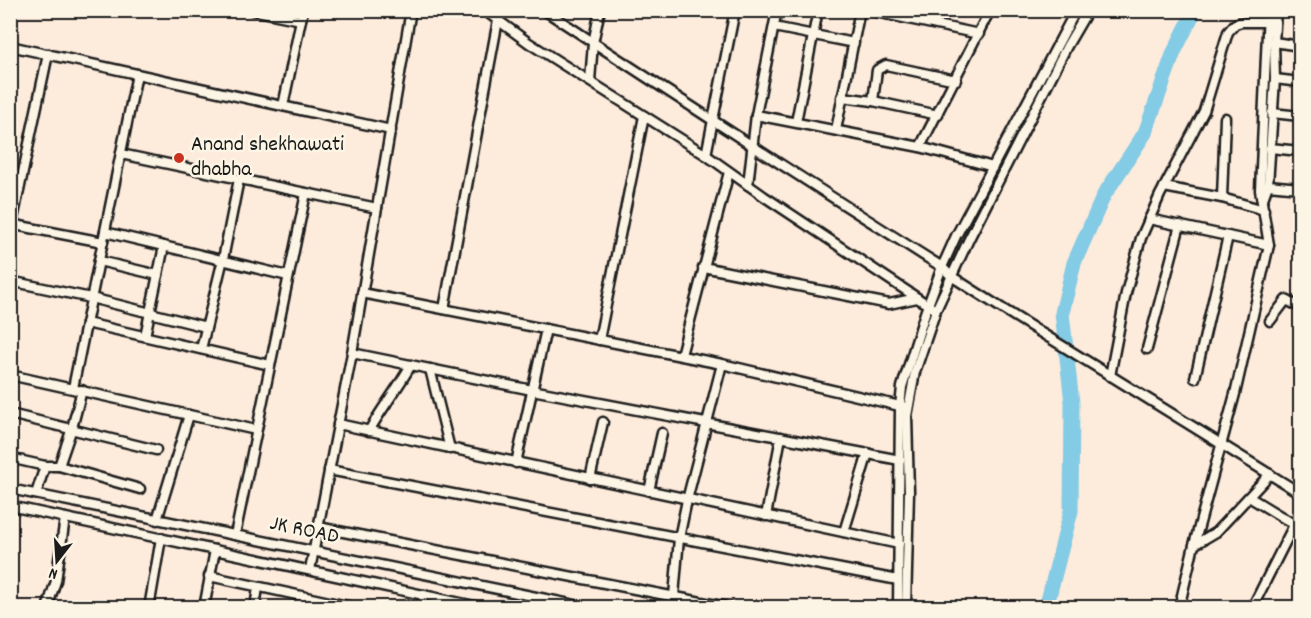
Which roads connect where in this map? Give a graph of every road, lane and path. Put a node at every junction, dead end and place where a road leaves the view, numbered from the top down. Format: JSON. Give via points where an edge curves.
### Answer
{"nodes":[{"id":1,"x":252,"y":10,"type":"edge"},
{"id":2,"x":411,"y":10,"type":"edge"},
{"id":3,"x":484,"y":10,"type":"edge"},
{"id":4,"x":544,"y":10,"type":"edge"},
{"id":5,"x":600,"y":10,"type":"edge"},
{"id":6,"x":735,"y":10,"type":"edge"},
{"id":7,"x":777,"y":10,"type":"edge"},
{"id":8,"x":818,"y":10,"type":"edge"},
{"id":9,"x":860,"y":10,"type":"edge"},
{"id":10,"x":866,"y":10,"type":"edge"},
{"id":11,"x":990,"y":10,"type":"edge"},
{"id":12,"x":1076,"y":10,"type":"edge"},
{"id":13,"x":1088,"y":10,"type":"edge"},
{"id":14,"x":1268,"y":10,"type":"edge"},
{"id":15,"x":1276,"y":10,"type":"edge"},
{"id":16,"x":302,"y":15,"type":"edge"},
{"id":17,"x":498,"y":20,"type":"junction"},
{"id":18,"x":1271,"y":22,"type":"junction"},
{"id":19,"x":774,"y":27,"type":"junction"},
{"id":20,"x":979,"y":34,"type":"junction"},
{"id":21,"x":813,"y":35,"type":"junction"},
{"id":22,"x":1274,"y":42,"type":"junction"},
{"id":23,"x":593,"y":43,"type":"junction"},
{"id":24,"x":854,"y":43,"type":"junction"},
{"id":25,"x":10,"y":46,"type":"edge"},
{"id":26,"x":1300,"y":46,"type":"edge"},
{"id":27,"x":48,"y":54,"type":"junction"},
{"id":28,"x":137,"y":74,"type":"junction"},
{"id":29,"x":1275,"y":79,"type":"junction"},
{"id":30,"x":956,"y":80,"type":"junction"},
{"id":31,"x":590,"y":81,"type":"junction"},
{"id":32,"x":1300,"y":82,"type":"edge"},
{"id":33,"x":842,"y":97,"type":"junction"},
{"id":34,"x":873,"y":101,"type":"junction"},
{"id":35,"x":283,"y":106,"type":"junction"},
{"id":36,"x":1272,"y":112,"type":"junction"},
{"id":37,"x":756,"y":115,"type":"junction"},
{"id":38,"x":938,"y":115,"type":"junction"},
{"id":39,"x":644,"y":116,"type":"junction"},
{"id":40,"x":1300,"y":116,"type":"edge"},
{"id":41,"x":1225,"y":118,"type":"dead end"},
{"id":42,"x":714,"y":120,"type":"junction"},
{"id":43,"x":796,"y":122,"type":"junction"},
{"id":44,"x":391,"y":130,"type":"junction"},
{"id":45,"x":836,"y":130,"type":"junction"},
{"id":46,"x":753,"y":147,"type":"junction"},
{"id":47,"x":920,"y":147,"type":"junction"},
{"id":48,"x":1270,"y":148,"type":"junction"},
{"id":49,"x":1300,"y":151,"type":"edge"},
{"id":50,"x":121,"y":154,"type":"junction"},
{"id":51,"x":706,"y":155,"type":"junction"},
{"id":52,"x":993,"y":167,"type":"junction"},
{"id":53,"x":729,"y":172,"type":"junction"},
{"id":54,"x":239,"y":179,"type":"junction"},
{"id":55,"x":748,"y":185,"type":"junction"},
{"id":56,"x":1268,"y":185,"type":"junction"},
{"id":57,"x":1164,"y":187,"type":"junction"},
{"id":58,"x":1300,"y":188,"type":"edge"},
{"id":59,"x":306,"y":193,"type":"junction"},
{"id":60,"x":1222,"y":198,"type":"junction"},
{"id":61,"x":1263,"y":200,"type":"junction"},
{"id":62,"x":377,"y":208,"type":"junction"},
{"id":63,"x":1264,"y":210,"type":"junction"},
{"id":64,"x":1149,"y":219,"type":"junction"},
{"id":65,"x":11,"y":224,"type":"edge"},
{"id":66,"x":1180,"y":225,"type":"junction"},
{"id":67,"x":105,"y":232,"type":"junction"},
{"id":68,"x":1228,"y":236,"type":"junction"},
{"id":69,"x":103,"y":242,"type":"junction"},
{"id":70,"x":1269,"y":244,"type":"junction"},
{"id":71,"x":164,"y":246,"type":"junction"},
{"id":72,"x":223,"y":259,"type":"junction"},
{"id":73,"x":99,"y":261,"type":"junction"},
{"id":74,"x":703,"y":267,"type":"junction"},
{"id":75,"x":942,"y":267,"type":"junction"},
{"id":76,"x":158,"y":275,"type":"junction"},
{"id":77,"x":288,"y":276,"type":"junction"},
{"id":78,"x":951,"y":276,"type":"junction"},
{"id":79,"x":10,"y":281,"type":"edge"},
{"id":80,"x":362,"y":293,"type":"junction"},
{"id":81,"x":91,"y":298,"type":"junction"},
{"id":82,"x":917,"y":298,"type":"junction"},
{"id":83,"x":1300,"y":307,"type":"edge"},
{"id":84,"x":932,"y":308,"type":"junction"},
{"id":85,"x":444,"y":309,"type":"junction"},
{"id":86,"x":150,"y":313,"type":"junction"},
{"id":87,"x":1270,"y":321,"type":"dead end"},
{"id":88,"x":86,"y":323,"type":"junction"},
{"id":89,"x":206,"y":327,"type":"junction"},
{"id":90,"x":546,"y":329,"type":"junction"},
{"id":91,"x":145,"y":336,"type":"junction"},
{"id":92,"x":599,"y":340,"type":"junction"},
{"id":93,"x":201,"y":349,"type":"junction"},
{"id":94,"x":1147,"y":349,"type":"dead end"},
{"id":95,"x":352,"y":353,"type":"junction"},
{"id":96,"x":681,"y":356,"type":"junction"},
{"id":97,"x":722,"y":364,"type":"junction"},
{"id":98,"x":270,"y":365,"type":"junction"},
{"id":99,"x":411,"y":365,"type":"junction"},
{"id":100,"x":430,"y":369,"type":"junction"},
{"id":101,"x":10,"y":375,"type":"edge"},
{"id":102,"x":1110,"y":375,"type":"junction"},
{"id":103,"x":1195,"y":378,"type":"dead end"},
{"id":104,"x":73,"y":388,"type":"junction"},
{"id":105,"x":82,"y":390,"type":"junction"},
{"id":106,"x":532,"y":390,"type":"junction"},
{"id":107,"x":904,"y":407,"type":"junction"},
{"id":108,"x":10,"y":414,"type":"edge"},
{"id":109,"x":189,"y":415,"type":"junction"},
{"id":110,"x":603,"y":422,"type":"dead end"},
{"id":111,"x":708,"y":423,"type":"junction"},
{"id":112,"x":338,"y":424,"type":"junction"},
{"id":113,"x":72,"y":428,"type":"junction"},
{"id":114,"x":256,"y":430,"type":"junction"},
{"id":115,"x":369,"y":431,"type":"junction"},
{"id":116,"x":662,"y":433,"type":"dead end"},
{"id":117,"x":781,"y":437,"type":"junction"},
{"id":118,"x":1221,"y":443,"type":"junction"},
{"id":119,"x":450,"y":448,"type":"junction"},
{"id":120,"x":156,"y":450,"type":"dead end"},
{"id":121,"x":868,"y":453,"type":"junction"},
{"id":122,"x":10,"y":458,"type":"edge"},
{"id":123,"x":900,"y":460,"type":"junction"},
{"id":124,"x":516,"y":463,"type":"junction"},
{"id":125,"x":45,"y":466,"type":"junction"},
{"id":126,"x":59,"y":466,"type":"junction"},
{"id":127,"x":329,"y":470,"type":"junction"},
{"id":128,"x":1270,"y":474,"type":"junction"},
{"id":129,"x":590,"y":479,"type":"junction"},
{"id":130,"x":10,"y":489,"type":"edge"},
{"id":131,"x":140,"y":489,"type":"dead end"},
{"id":132,"x":649,"y":491,"type":"junction"},
{"id":133,"x":1300,"y":493,"type":"edge"},
{"id":134,"x":36,"y":494,"type":"junction"},
{"id":135,"x":1249,"y":497,"type":"junction"},
{"id":136,"x":687,"y":500,"type":"junction"},
{"id":137,"x":10,"y":506,"type":"edge"},
{"id":138,"x":1300,"y":513,"type":"edge"},
{"id":139,"x":766,"y":516,"type":"junction"},
{"id":140,"x":65,"y":518,"type":"junction"},
{"id":141,"x":157,"y":520,"type":"junction"},
{"id":142,"x":1297,"y":526,"type":"edge"},
{"id":143,"x":318,"y":527,"type":"junction"},
{"id":144,"x":844,"y":532,"type":"junction"},
{"id":145,"x":235,"y":535,"type":"junction"},
{"id":146,"x":161,"y":538,"type":"junction"},
{"id":147,"x":679,"y":538,"type":"junction"},
{"id":148,"x":899,"y":544,"type":"junction"},
{"id":149,"x":1194,"y":545,"type":"junction"},
{"id":150,"x":215,"y":550,"type":"junction"},
{"id":151,"x":314,"y":551,"type":"junction"},
{"id":152,"x":310,"y":570,"type":"junction"},
{"id":153,"x":209,"y":576,"type":"junction"},
{"id":154,"x":898,"y":580,"type":"junction"},
{"id":155,"x":258,"y":586,"type":"junction"},
{"id":156,"x":424,"y":595,"type":"junction"},
{"id":157,"x":674,"y":596,"type":"junction"},
{"id":158,"x":332,"y":605,"type":"edge"},
{"id":159,"x":47,"y":608,"type":"edge"},
{"id":160,"x":149,"y":608,"type":"edge"},
{"id":161,"x":204,"y":608,"type":"edge"},
{"id":162,"x":255,"y":608,"type":"edge"},
{"id":163,"x":357,"y":608,"type":"edge"},
{"id":164,"x":422,"y":608,"type":"edge"},
{"id":165,"x":484,"y":608,"type":"edge"},
{"id":166,"x":590,"y":608,"type":"edge"},
{"id":167,"x":732,"y":608,"type":"edge"},
{"id":168,"x":898,"y":608,"type":"edge"},
{"id":169,"x":906,"y":608,"type":"edge"},
{"id":170,"x":1179,"y":608,"type":"edge"},
{"id":171,"x":1252,"y":608,"type":"edge"}],
"edges":[{"from":1,"to":16,"type":"street"},
{"from":2,"to":44,"type":"street"},
{"from":3,"to":17,"type":"street"},
{"from":4,"to":23,"type":"street"},
{"from":5,"to":23,"type":"street"},
{"from":6,"to":42,"type":"street"},
{"from":7,"to":19,"type":"street"},
{"from":8,"to":21,"type":"street"},
{"from":9,"to":24,"type":"street"},
{"from":10,"to":20,"type":"street"},
{"from":11,"to":20,"type":"street"},
{"from":12,"to":52,"type":"street"},
{"from":13,"to":78,"type":"street"},
{"from":14,"to":18,"type":"street"},
{"from":15,"to":18,"type":"street"},
{"from":16,"to":35,"type":"street"},
{"from":17,"to":31,"type":"street"},
{"from":17,"to":85,"type":"street"},
{"from":18,"to":22,"type":"street"},
{"from":18,"to":57,"type":"street","via":[[1242,22],[1228,32],[1204,111]]},
{"from":18,"to":61,"type":"street","via":[[1260,169]]},
{"from":19,"to":21,"type":"street"},
{"from":19,"to":37,"type":"street"},
{"from":20,"to":30,"type":"street"},
{"from":21,"to":24,"type":"street"},
{"from":21,"to":43,"type":"street"},
{"from":22,"to":26,"type":"street"},
{"from":22,"to":29,"type":"street"},
{"from":23,"to":31,"type":"street"},
{"from":23,"to":42,"type":"street"},
{"from":24,"to":33,"type":"street"},
{"from":25,"to":27,"type":"street"},
{"from":27,"to":28,"type":"street"},
{"from":27,"to":65,"type":"street"},
{"from":28,"to":35,"type":"street"},
{"from":28,"to":50,"type":"street"},
{"from":29,"to":32,"type":"street"},
{"from":29,"to":36,"type":"street"},
{"from":30,"to":34,"type":"street","via":[[886,64],[877,70]]},
{"from":30,"to":38,"type":"street"},
{"from":31,"to":39,"type":"street"},
{"from":33,"to":34,"type":"street"},
{"from":33,"to":45,"type":"street"},
{"from":34,"to":38,"type":"street"},
{"from":35,"to":44,"type":"street"},
{"from":36,"to":40,"type":"street"},
{"from":36,"to":48,"type":"street"},
{"from":37,"to":43,"type":"street"},
{"from":37,"to":46,"type":"street"},
{"from":38,"to":47,"type":"street"},
{"from":39,"to":51,"type":"street"},
{"from":39,"to":92,"type":"street"},
{"from":41,"to":60,"type":"street"},
{"from":42,"to":46,"type":"street"},
{"from":42,"to":51,"type":"street"},
{"from":43,"to":45,"type":"street"},
{"from":44,"to":62,"type":"street"},
{"from":45,"to":47,"type":"street"},
{"from":46,"to":55,"type":"street"},
{"from":46,"to":75,"type":"street"},
{"from":47,"to":52,"type":"street"},
{"from":48,"to":49,"type":"street"},
{"from":48,"to":56,"type":"street"},
{"from":50,"to":54,"type":"street"},
{"from":50,"to":67,"type":"street"},
{"from":51,"to":53,"type":"street"},
{"from":52,"to":75,"type":"street"},
{"from":53,"to":55,"type":"street"},
{"from":53,"to":74,"type":"street"},
{"from":54,"to":59,"type":"street"},
{"from":54,"to":72,"type":"street"},
{"from":55,"to":82,"type":"street"},
{"from":56,"to":58,"type":"street"},
{"from":56,"to":61,"type":"street"},
{"from":57,"to":60,"type":"street"},
{"from":57,"to":64,"type":"street"},
{"from":59,"to":62,"type":"street"},
{"from":59,"to":77,"type":"street"},
{"from":60,"to":63,"type":"street"},
{"from":61,"to":63,"type":"street"},
{"from":62,"to":80,"type":"street"},
{"from":63,"to":70,"type":"street"},
{"from":64,"to":66,"type":"street"},
{"from":64,"to":102,"type":"street","via":[[1126,293]]},
{"from":65,"to":69,"type":"street"},
{"from":66,"to":68,"type":"street"},
{"from":66,"to":94,"type":"street"},
{"from":67,"to":69,"type":"street"},
{"from":67,"to":71,"type":"street"},
{"from":68,"to":70,"type":"street"},
{"from":68,"to":103,"type":"street"},
{"from":69,"to":73,"type":"street"},
{"from":70,"to":118,"type":"street"},
{"from":71,"to":72,"type":"street"},
{"from":71,"to":76,"type":"street"},
{"from":72,"to":77,"type":"street"},
{"from":72,"to":89,"type":"street"},
{"from":73,"to":76,"type":"street"},
{"from":73,"to":81,"type":"street"},
{"from":74,"to":82,"type":"street","via":[[889,304]]},
{"from":74,"to":96,"type":"street"},
{"from":75,"to":78,"type":"street"},
{"from":75,"to":84,"type":"street"},
{"from":76,"to":86,"type":"street"},
{"from":77,"to":98,"type":"street"},
{"from":78,"to":84,"type":"street"},
{"from":78,"to":102,"type":"street"},
{"from":79,"to":81,"type":"street"},
{"from":80,"to":85,"type":"street"},
{"from":80,"to":95,"type":"street"},
{"from":81,"to":86,"type":"street"},
{"from":81,"to":88,"type":"street"},
{"from":82,"to":84,"type":"street"},
{"from":83,"to":87,"type":"street","via":[[1286,300]]},
{"from":84,"to":107,"type":"street"},
{"from":85,"to":90,"type":"street"},
{"from":86,"to":89,"type":"street"},
{"from":86,"to":91,"type":"street"},
{"from":88,"to":91,"type":"street"},
{"from":88,"to":104,"type":"street"},
{"from":89,"to":93,"type":"street"},
{"from":90,"to":92,"type":"street"},
{"from":90,"to":106,"type":"street"},
{"from":91,"to":93,"type":"street"},
{"from":92,"to":96,"type":"street"},
{"from":93,"to":98,"type":"street"},
{"from":95,"to":99,"type":"street"},
{"from":95,"to":112,"type":"street"},
{"from":96,"to":97,"type":"street"},
{"from":97,"to":107,"type":"street"},
{"from":97,"to":111,"type":"street"},
{"from":98,"to":114,"type":"street"},
{"from":99,"to":100,"type":"street"},
{"from":99,"to":115,"type":"street"},
{"from":100,"to":106,"type":"street"},
{"from":100,"to":119,"type":"street"},
{"from":101,"to":104,"type":"street"},
{"from":102,"to":118,"type":"street"},
{"from":104,"to":105,"type":"street"},
{"from":105,"to":109,"type":"street"},
{"from":105,"to":113,"type":"street"},
{"from":106,"to":111,"type":"street"},
{"from":106,"to":124,"type":"street"},
{"from":107,"to":123,"type":"street"},
{"from":107,"to":169,"type":"street","via":[[909,534]]},
{"from":108,"to":113,"type":"street"},
{"from":109,"to":114,"type":"street"},
{"from":109,"to":141,"type":"street"},
{"from":110,"to":129,"type":"street"},
{"from":111,"to":117,"type":"street"},
{"from":111,"to":136,"type":"street"},
{"from":112,"to":115,"type":"street"},
{"from":112,"to":127,"type":"street"},
{"from":113,"to":120,"type":"street"},
{"from":113,"to":126,"type":"street"},
{"from":114,"to":145,"type":"street"},
{"from":115,"to":119,"type":"street"},
{"from":116,"to":132,"type":"street"},
{"from":117,"to":121,"type":"street"},
{"from":117,"to":139,"type":"street"},
{"from":118,"to":128,"type":"street"},
{"from":118,"to":149,"type":"street"},
{"from":119,"to":124,"type":"street"},
{"from":121,"to":123,"type":"street"},
{"from":121,"to":144,"type":"street"},
{"from":122,"to":125,"type":"street"},
{"from":123,"to":148,"type":"street"},
{"from":124,"to":129,"type":"street"},
{"from":125,"to":126,"type":"street"},
{"from":125,"to":134,"type":"street"},
{"from":126,"to":131,"type":"street"},
{"from":127,"to":143,"type":"street"},
{"from":127,"to":147,"type":"street"},
{"from":128,"to":133,"type":"street"},
{"from":128,"to":135,"type":"street"},
{"from":129,"to":132,"type":"street"},
{"from":130,"to":134,"type":"street","name":"JK ROAD"},
{"from":132,"to":136,"type":"street"},
{"from":134,"to":141,"type":"street","name":"JK ROAD"},
{"from":135,"to":142,"type":"street"},
{"from":135,"to":149,"type":"street","via":[[1216,532]]},
{"from":136,"to":139,"type":"street"},
{"from":136,"to":147,"type":"street"},
{"from":137,"to":140,"type":"street","name":"JK ROAD"},
{"from":138,"to":142,"type":"street"},
{"from":139,"to":144,"type":"street"},
{"from":140,"to":146,"type":"street","name":"JK ROAD"},
{"from":140,"to":159,"type":"street","via":[[56,581]]},
{"from":141,"to":145,"type":"street","name":"JK ROAD"},
{"from":142,"to":171,"type":"street"},
{"from":143,"to":151,"type":"street"},
{"from":143,"to":157,"type":"street"},
{"from":144,"to":148,"type":"street"},
{"from":145,"to":151,"type":"street","name":"JK ROAD"},
{"from":146,"to":150,"type":"street","name":"JK ROAD"},
{"from":146,"to":160,"type":"street"},
{"from":147,"to":154,"type":"street"},
{"from":147,"to":157,"type":"street"},
{"from":148,"to":154,"type":"street"},
{"from":149,"to":170,"type":"street"},
{"from":150,"to":152,"type":"street","name":"JK ROAD"},
{"from":150,"to":153,"type":"street"},
{"from":151,"to":152,"type":"street"},
{"from":151,"to":166,"type":"street","name":"JK ROAD"},
{"from":152,"to":156,"type":"street","name":"JK ROAD"},
{"from":153,"to":155,"type":"street"},
{"from":153,"to":161,"type":"street"},
{"from":154,"to":168,"type":"street"},
{"from":155,"to":158,"type":"street"},
{"from":155,"to":162,"type":"street"},
{"from":156,"to":164,"type":"street"},
{"from":156,"to":165,"type":"street","name":"JK ROAD"},
{"from":157,"to":167,"type":"street"},
{"from":158,"to":163,"type":"street"}]}
